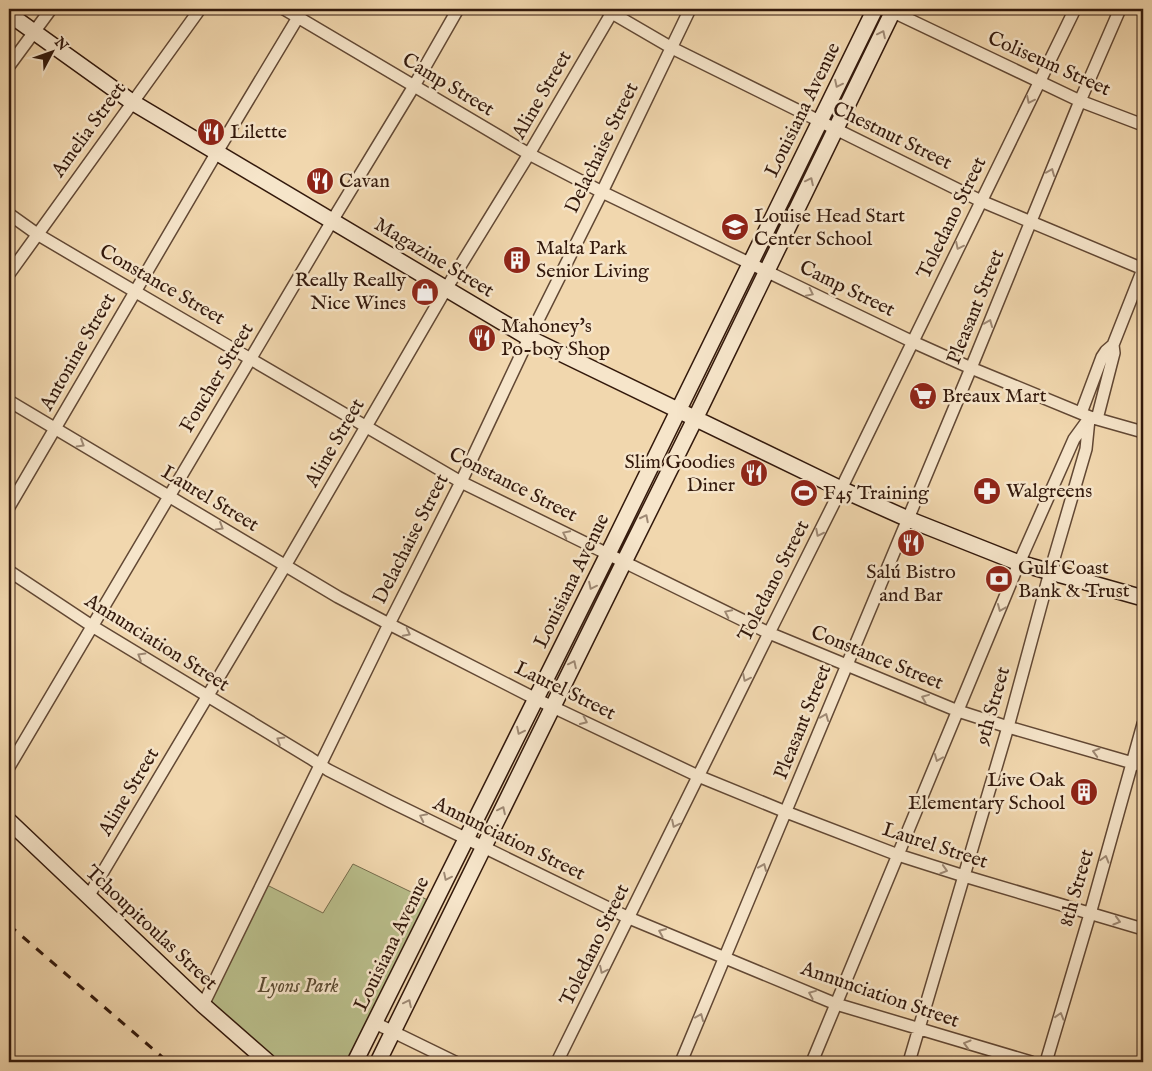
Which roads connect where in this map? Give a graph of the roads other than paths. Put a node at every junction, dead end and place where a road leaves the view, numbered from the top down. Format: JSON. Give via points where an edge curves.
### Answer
{"nodes":[{"id":1,"x":51,"y":9,"type":"edge"},
{"id":2,"x":200,"y":9,"type":"edge"},
{"id":3,"x":284,"y":9,"type":"edge"},
{"id":4,"x":458,"y":9,"type":"edge"},
{"id":5,"x":690,"y":9,"type":"edge"},
{"id":6,"x":875,"y":9,"type":"edge"},
{"id":7,"x":1075,"y":9,"type":"edge"},
{"id":8,"x":1120,"y":9,"type":"edge"},
{"id":9,"x":610,"y":10,"type":"edge"},
{"id":10,"x":891,"y":10,"type":"edge"},
{"id":11,"x":300,"y":13,"type":"edge"},
{"id":12,"x":9,"y":14,"type":"edge"},
{"id":13,"x":34,"y":32,"type":"junction"},
{"id":14,"x":672,"y":48,"type":"junction"},
{"id":15,"x":9,"y":66,"type":"edge"},
{"id":16,"x":1039,"y":82,"type":"junction"},
{"id":17,"x":414,"y":86,"type":"junction"},
{"id":18,"x":1080,"y":101,"type":"junction"},
{"id":19,"x":132,"y":102,"type":"junction"},
{"id":20,"x":820,"y":121,"type":"junction"},
{"id":21,"x":1143,"y":125,"type":"edge"},
{"id":22,"x":836,"y":129,"type":"junction"},
{"id":23,"x":217,"y":152,"type":"junction"},
{"id":24,"x":529,"y":154,"type":"junction"},
{"id":25,"x":602,"y":192,"type":"junction"},
{"id":26,"x":981,"y":201,"type":"junction"},
{"id":27,"x":9,"y":214,"type":"edge"},
{"id":28,"x":332,"y":221,"type":"junction"},
{"id":29,"x":1031,"y":221,"type":"junction"},
{"id":30,"x":37,"y":234,"type":"junction"},
{"id":31,"x":749,"y":263,"type":"junction"},
{"id":32,"x":1143,"y":269,"type":"edge"},
{"id":33,"x":766,"y":272,"type":"junction"},
{"id":34,"x":9,"y":274,"type":"edge"},
{"id":35,"x":446,"y":289,"type":"junction"},
{"id":36,"x":135,"y":291,"type":"junction"},
{"id":37,"x":529,"y":338,"type":"junction"},
{"id":38,"x":913,"y":342,"type":"junction"},
{"id":39,"x":1113,"y":345,"type":"junction"},
{"id":40,"x":251,"y":359,"type":"junction"},
{"id":41,"x":971,"y":368,"type":"junction"},
{"id":42,"x":9,"y":401,"type":"edge"},
{"id":43,"x":677,"y":410,"type":"junction"},
{"id":44,"x":1089,"y":416,"type":"junction"},
{"id":45,"x":695,"y":419,"type":"junction"},
{"id":46,"x":366,"y":427,"type":"junction"},
{"id":47,"x":55,"y":429,"type":"junction"},
{"id":48,"x":1143,"y":432,"type":"edge"},
{"id":49,"x":643,"y":481,"type":"junction"},
{"id":50,"x":462,"y":482,"type":"junction"},
{"id":51,"x":660,"y":489,"type":"junction"},
{"id":52,"x":841,"y":489,"type":"junction"},
{"id":53,"x":168,"y":497,"type":"junction"},
{"id":54,"x":9,"y":507,"type":"edge"},
{"id":55,"x":908,"y":519,"type":"junction"},
{"id":56,"x":608,"y":554,"type":"junction"},
{"id":57,"x":624,"y":562,"type":"junction"},
{"id":58,"x":1020,"y":563,"type":"junction"},
{"id":59,"x":285,"y":566,"type":"junction"},
{"id":60,"x":9,"y":570,"type":"edge"},
{"id":61,"x":1050,"y":572,"type":"junction"},
{"id":62,"x":1143,"y":598,"type":"edge"},
{"id":63,"x":389,"y":624,"type":"junction"},
{"id":64,"x":92,"y":626,"type":"junction"},
{"id":65,"x":768,"y":633,"type":"junction"},
{"id":66,"x":846,"y":666,"type":"junction"},
{"id":67,"x":207,"y":696,"type":"junction"},
{"id":68,"x":536,"y":699,"type":"junction"},
{"id":69,"x":552,"y":706,"type":"junction"},
{"id":70,"x":958,"y":711,"type":"junction"},
{"id":71,"x":1143,"y":724,"type":"edge"},
{"id":72,"x":1008,"y":727,"type":"junction"},
{"id":73,"x":1138,"y":764,"type":"edge"},
{"id":74,"x":320,"y":765,"type":"junction"},
{"id":75,"x":9,"y":767,"type":"edge"},
{"id":76,"x":698,"y":776,"type":"junction"},
{"id":77,"x":786,"y":812,"type":"junction"},
{"id":78,"x":9,"y":821,"type":"edge"},
{"id":79,"x":466,"y":839,"type":"junction"},
{"id":80,"x":484,"y":847,"type":"junction"},
{"id":81,"x":898,"y":856,"type":"junction"},
{"id":82,"x":964,"y":876,"type":"junction"},
{"id":83,"x":88,"y":897,"type":"junction"},
{"id":84,"x":1090,"y":914,"type":"junction"},
{"id":85,"x":629,"y":918,"type":"junction"},
{"id":86,"x":1143,"y":929,"type":"edge"},
{"id":87,"x":725,"y":958,"type":"junction"},
{"id":88,"x":836,"y":1004,"type":"junction"},
{"id":89,"x":202,"y":1005,"type":"junction"},
{"id":90,"x":375,"y":1023,"type":"junction"},
{"id":91,"x":918,"y":1029,"type":"junction"},
{"id":92,"x":394,"y":1032,"type":"junction"},
{"id":93,"x":268,"y":1062,"type":"edge"},
{"id":94,"x":354,"y":1062,"type":"edge"},
{"id":95,"x":378,"y":1062,"type":"edge"},
{"id":96,"x":455,"y":1062,"type":"edge"},
{"id":97,"x":557,"y":1062,"type":"edge"},
{"id":98,"x":681,"y":1062,"type":"edge"},
{"id":99,"x":812,"y":1062,"type":"edge"},
{"id":100,"x":909,"y":1062,"type":"edge"},
{"id":101,"x":1031,"y":1062,"type":"edge"},
{"id":102,"x":1046,"y":1062,"type":"edge"}],
"edges":[{"from":1,"to":13,"type":"street"},
{"from":2,"to":19,"type":"street","name":"Amelia Street"},
{"from":3,"to":11,"type":"street","name":"Camp Street"},
{"from":4,"to":17,"type":"street","name":"Foucher Street"},
{"from":5,"to":14,"type":"street","name":"Delachaise Street"},
{"from":6,"to":20,"type":"street","name":"Louisiana Avenue","one_way":true},
{"from":7,"to":16,"type":"street","name":"Toledano Street"},
{"from":8,"to":18,"type":"street","name":"Pleasant Street"},
{"from":9,"to":14,"type":"street","name":"Chestnut Street"},
{"from":9,"to":24,"type":"street","name":"Aline Street"},
{"from":10,"to":16,"type":"street","name":"Coliseum Street"},
{"from":22,"to":10,"type":"street","name":"Louisiana Avenue","one_way":true},
{"from":11,"to":17,"type":"street","name":"Camp Street"},
{"from":11,"to":23,"type":"street","name":"Antonine Street"},
{"from":12,"to":13,"type":"street","name":"Magazine Street"},
{"from":13,"to":15,"type":"street"},
{"from":13,"to":19,"type":"street","name":"Magazine Street"},
{"from":14,"to":20,"type":"street","name":"Chestnut Street"},
{"from":14,"to":25,"type":"street","name":"Delachaise Street"},
{"from":16,"to":18,"type":"street","name":"Coliseum Street"},
{"from":16,"to":26,"type":"street","name":"Toledano Street","one_way":true},
{"from":17,"to":24,"type":"street","name":"Camp Street"},
{"from":17,"to":28,"type":"street","name":"Foucher Street"},
{"from":18,"to":21,"type":"street","name":"Coliseum Street"},
{"from":29,"to":18,"type":"street","name":"Pleasant Street","one_way":true},
{"from":19,"to":23,"type":"street","name":"Magazine Street"},
{"from":19,"to":30,"type":"street","name":"Amelia Street"},
{"from":20,"to":22,"type":"street","name":"Chestnut Street"},
{"from":20,"to":31,"type":"street","name":"Louisiana Avenue"},
{"from":22,"to":26,"type":"street","name":"Chestnut Street"},
{"from":33,"to":22,"type":"street","name":"Louisiana Avenue","one_way":true},
{"from":23,"to":28,"type":"street","name":"Magazine Street"},
{"from":23,"to":36,"type":"street","name":"Antonine Street"},
{"from":24,"to":25,"type":"street","name":"Camp Street"},
{"from":24,"to":35,"type":"street","name":"Aline Street"},
{"from":25,"to":31,"type":"street","name":"Camp Street"},
{"from":25,"to":37,"type":"street","name":"Delachaise Street"},
{"from":26,"to":29,"type":"street","name":"Chestnut Street"},
{"from":26,"to":38,"type":"street","name":"Toledano Street","one_way":true},
{"from":27,"to":30,"type":"street","name":"Constance Street"},
{"from":28,"to":35,"type":"street","name":"Magazine Street"},
{"from":28,"to":40,"type":"street","name":"Foucher Street"},
{"from":29,"to":32,"type":"street","name":"Chestnut Street"},
{"from":41,"to":29,"type":"street","name":"Pleasant Street","one_way":true},
{"from":30,"to":34,"type":"street","name":"Amelia Street"},
{"from":30,"to":36,"type":"street","name":"Constance Street"},
{"from":31,"to":33,"type":"street","name":"Camp Street"},
{"from":31,"to":43,"type":"street","name":"Louisiana Avenue"},
{"from":32,"to":39,"type":"street"},
{"from":33,"to":38,"type":"street","name":"Camp Street","one_way":true},
{"from":33,"to":45,"type":"street","name":"Louisiana Avenue"},
{"from":35,"to":37,"type":"street","name":"Magazine Street"},
{"from":35,"to":46,"type":"street","name":"Aline Street"},
{"from":36,"to":40,"type":"street","name":"Constance Street"},
{"from":36,"to":47,"type":"street","name":"Antonine Street"},
{"from":37,"to":43,"type":"street","name":"Magazine Street"},
{"from":37,"to":50,"type":"street","name":"Delachaise Street"},
{"from":38,"to":41,"type":"street","name":"Camp Street"},
{"from":38,"to":52,"type":"street","name":"Toledano Street"},
{"from":39,"to":44,"type":"street","via":[[1114,353]]},
{"from":39,"to":44,"type":"street","via":[[1102,357]]},
{"from":40,"to":46,"type":"street","name":"Constance Street"},
{"from":40,"to":53,"type":"street","name":"Foucher Street"},
{"from":41,"to":44,"type":"street","name":"Camp Street"},
{"from":41,"to":55,"type":"street","name":"Pleasant Street"},
{"from":42,"to":47,"type":"street","name":"Laurel Street"},
{"from":43,"to":45,"type":"street","name":"Magazine Street"},
{"from":43,"to":49,"type":"street","name":"Louisiana Avenue"},
{"from":44,"to":48,"type":"street","name":"Camp Street"},
{"from":44,"to":58,"type":"street","via":[[1074,439]]},
{"from":44,"to":61,"type":"street","name":"9th Street","via":[[1086,449]]},
{"from":45,"to":51,"type":"street","name":"Louisiana Avenue"},
{"from":45,"to":52,"type":"street","name":"Magazine Street"},
{"from":46,"to":50,"type":"street","name":"Constance Street"},
{"from":46,"to":59,"type":"street","name":"Aline Street"},
{"from":47,"to":53,"type":"street","name":"Laurel Street","one_way":true},
{"from":47,"to":54,"type":"street","name":"Antonine Street"},
{"from":49,"to":51,"type":"street"},
{"from":49,"to":56,"type":"street","name":"Louisiana Avenue"},
{"from":56,"to":50,"type":"street","name":"Constance Street","one_way":true},
{"from":50,"to":63,"type":"street","name":"Delachaise Street"},
{"from":57,"to":51,"type":"street","name":"Louisiana Avenue","one_way":true},
{"from":52,"to":55,"type":"street","name":"Magazine Street"},
{"from":52,"to":65,"type":"street","name":"Toledano Street","one_way":true},
{"from":53,"to":59,"type":"street","name":"Laurel Street","one_way":true},
{"from":53,"to":64,"type":"street","name":"Foucher Street"},
{"from":55,"to":58,"type":"street","name":"Magazine Street"},
{"from":55,"to":66,"type":"street","name":"Pleasant Street"},
{"from":56,"to":57,"type":"street","name":"Constance Street"},
{"from":56,"to":68,"type":"street","name":"Louisiana Avenue","one_way":true},
{"from":65,"to":57,"type":"street","name":"Constance Street","one_way":true},
{"from":69,"to":57,"type":"street","name":"Louisiana Avenue","one_way":true},
{"from":58,"to":61,"type":"street","name":"Magazine Street"},
{"from":58,"to":70,"type":"street","one_way":true},
{"from":59,"to":63,"type":"street","name":"Laurel Street"},
{"from":59,"to":67,"type":"street","name":"Aline Street"},
{"from":60,"to":64,"type":"street","name":"Annunciation Street"},
{"from":61,"to":62,"type":"street","name":"Magazine Street"},
{"from":61,"to":72,"type":"street","name":"9th Street"},
{"from":63,"to":68,"type":"street","name":"Laurel Street","one_way":true},
{"from":63,"to":74,"type":"street","name":"Delachaise Street"},
{"from":67,"to":64,"type":"street","name":"Annunciation Street","one_way":true},
{"from":64,"to":75,"type":"street","name":"Foucher Street"},
{"from":65,"to":66,"type":"street","name":"Constance Street"},
{"from":65,"to":76,"type":"street","name":"Toledano Street","one_way":true},
{"from":70,"to":66,"type":"street","name":"Constance Street","one_way":true},
{"from":77,"to":66,"type":"street","name":"Pleasant Street","one_way":true},
{"from":74,"to":67,"type":"street","name":"Annunciation Street","one_way":true},
{"from":67,"to":83,"type":"street","name":"Aline Street"},
{"from":68,"to":69,"type":"street","name":"Laurel Street"},
{"from":68,"to":79,"type":"street","name":"Louisiana Avenue","one_way":true},
{"from":69,"to":76,"type":"street","name":"Laurel Street","one_way":true},
{"from":80,"to":69,"type":"street","name":"Louisiana Avenue","one_way":true},
{"from":70,"to":72,"type":"street","name":"Constance Street"},
{"from":70,"to":81,"type":"street","one_way":true},
{"from":71,"to":73,"type":"street","name":"8th Street"},
{"from":73,"to":72,"type":"street","name":"Constance Street","one_way":true},
{"from":72,"to":82,"type":"street","name":"9th Street"},
{"from":84,"to":73,"type":"street","name":"8th Street","one_way":true},
{"from":79,"to":74,"type":"street","name":"Annunciation Street","one_way":true},
{"from":74,"to":89,"type":"street","name":"Delachaise Street"},
{"from":76,"to":77,"type":"street","name":"Laurel Street"},
{"from":76,"to":85,"type":"street","name":"Toledano Street","one_way":true},
{"from":77,"to":81,"type":"street","name":"Laurel Street"},
{"from":87,"to":77,"type":"street","name":"Pleasant Street","one_way":true},
{"from":78,"to":83,"type":"street","name":"Tchoupitoulas Street"},
{"from":79,"to":80,"type":"street","name":"Annunciation Street"},
{"from":79,"to":90,"type":"street","name":"Louisiana Avenue","one_way":true},
{"from":80,"to":85,"type":"street","name":"Annunciation Street"},
{"from":92,"to":80,"type":"street","name":"Louisiana Avenue","one_way":true},
{"from":81,"to":82,"type":"street","name":"Laurel Street","one_way":true},
{"from":81,"to":88,"type":"street"},
{"from":82,"to":84,"type":"street","name":"Laurel Street"},
{"from":82,"to":91,"type":"street","name":"9th Street"},
{"from":83,"to":89,"type":"street","name":"Tchoupitoulas Street"},
{"from":84,"to":86,"type":"street","name":"Laurel Street","one_way":true},
{"from":102,"to":84,"type":"street","name":"8th Street","one_way":true},
{"from":87,"to":85,"type":"street","name":"Annunciation Street","one_way":true},
{"from":85,"to":97,"type":"street","name":"Toledano Street","one_way":true},
{"from":88,"to":87,"type":"street","name":"Annunciation Street","one_way":true},
{"from":98,"to":87,"type":"street","name":"Pleasant Street","one_way":true},
{"from":88,"to":91,"type":"street","name":"Annunciation Street"},
{"from":88,"to":99,"type":"street"},
{"from":89,"to":93,"type":"street","name":"Tchoupitoulas Street"},
{"from":90,"to":92,"type":"street"},
{"from":90,"to":94,"type":"street","name":"Louisiana Avenue"},
{"from":91,"to":100,"type":"street","name":"9th Street"},
{"from":101,"to":91,"type":"street","name":"Annunciation Street","one_way":true},
{"from":92,"to":95,"type":"street","name":"Louisiana Avenue"},
{"from":92,"to":96,"type":"street"}]}
